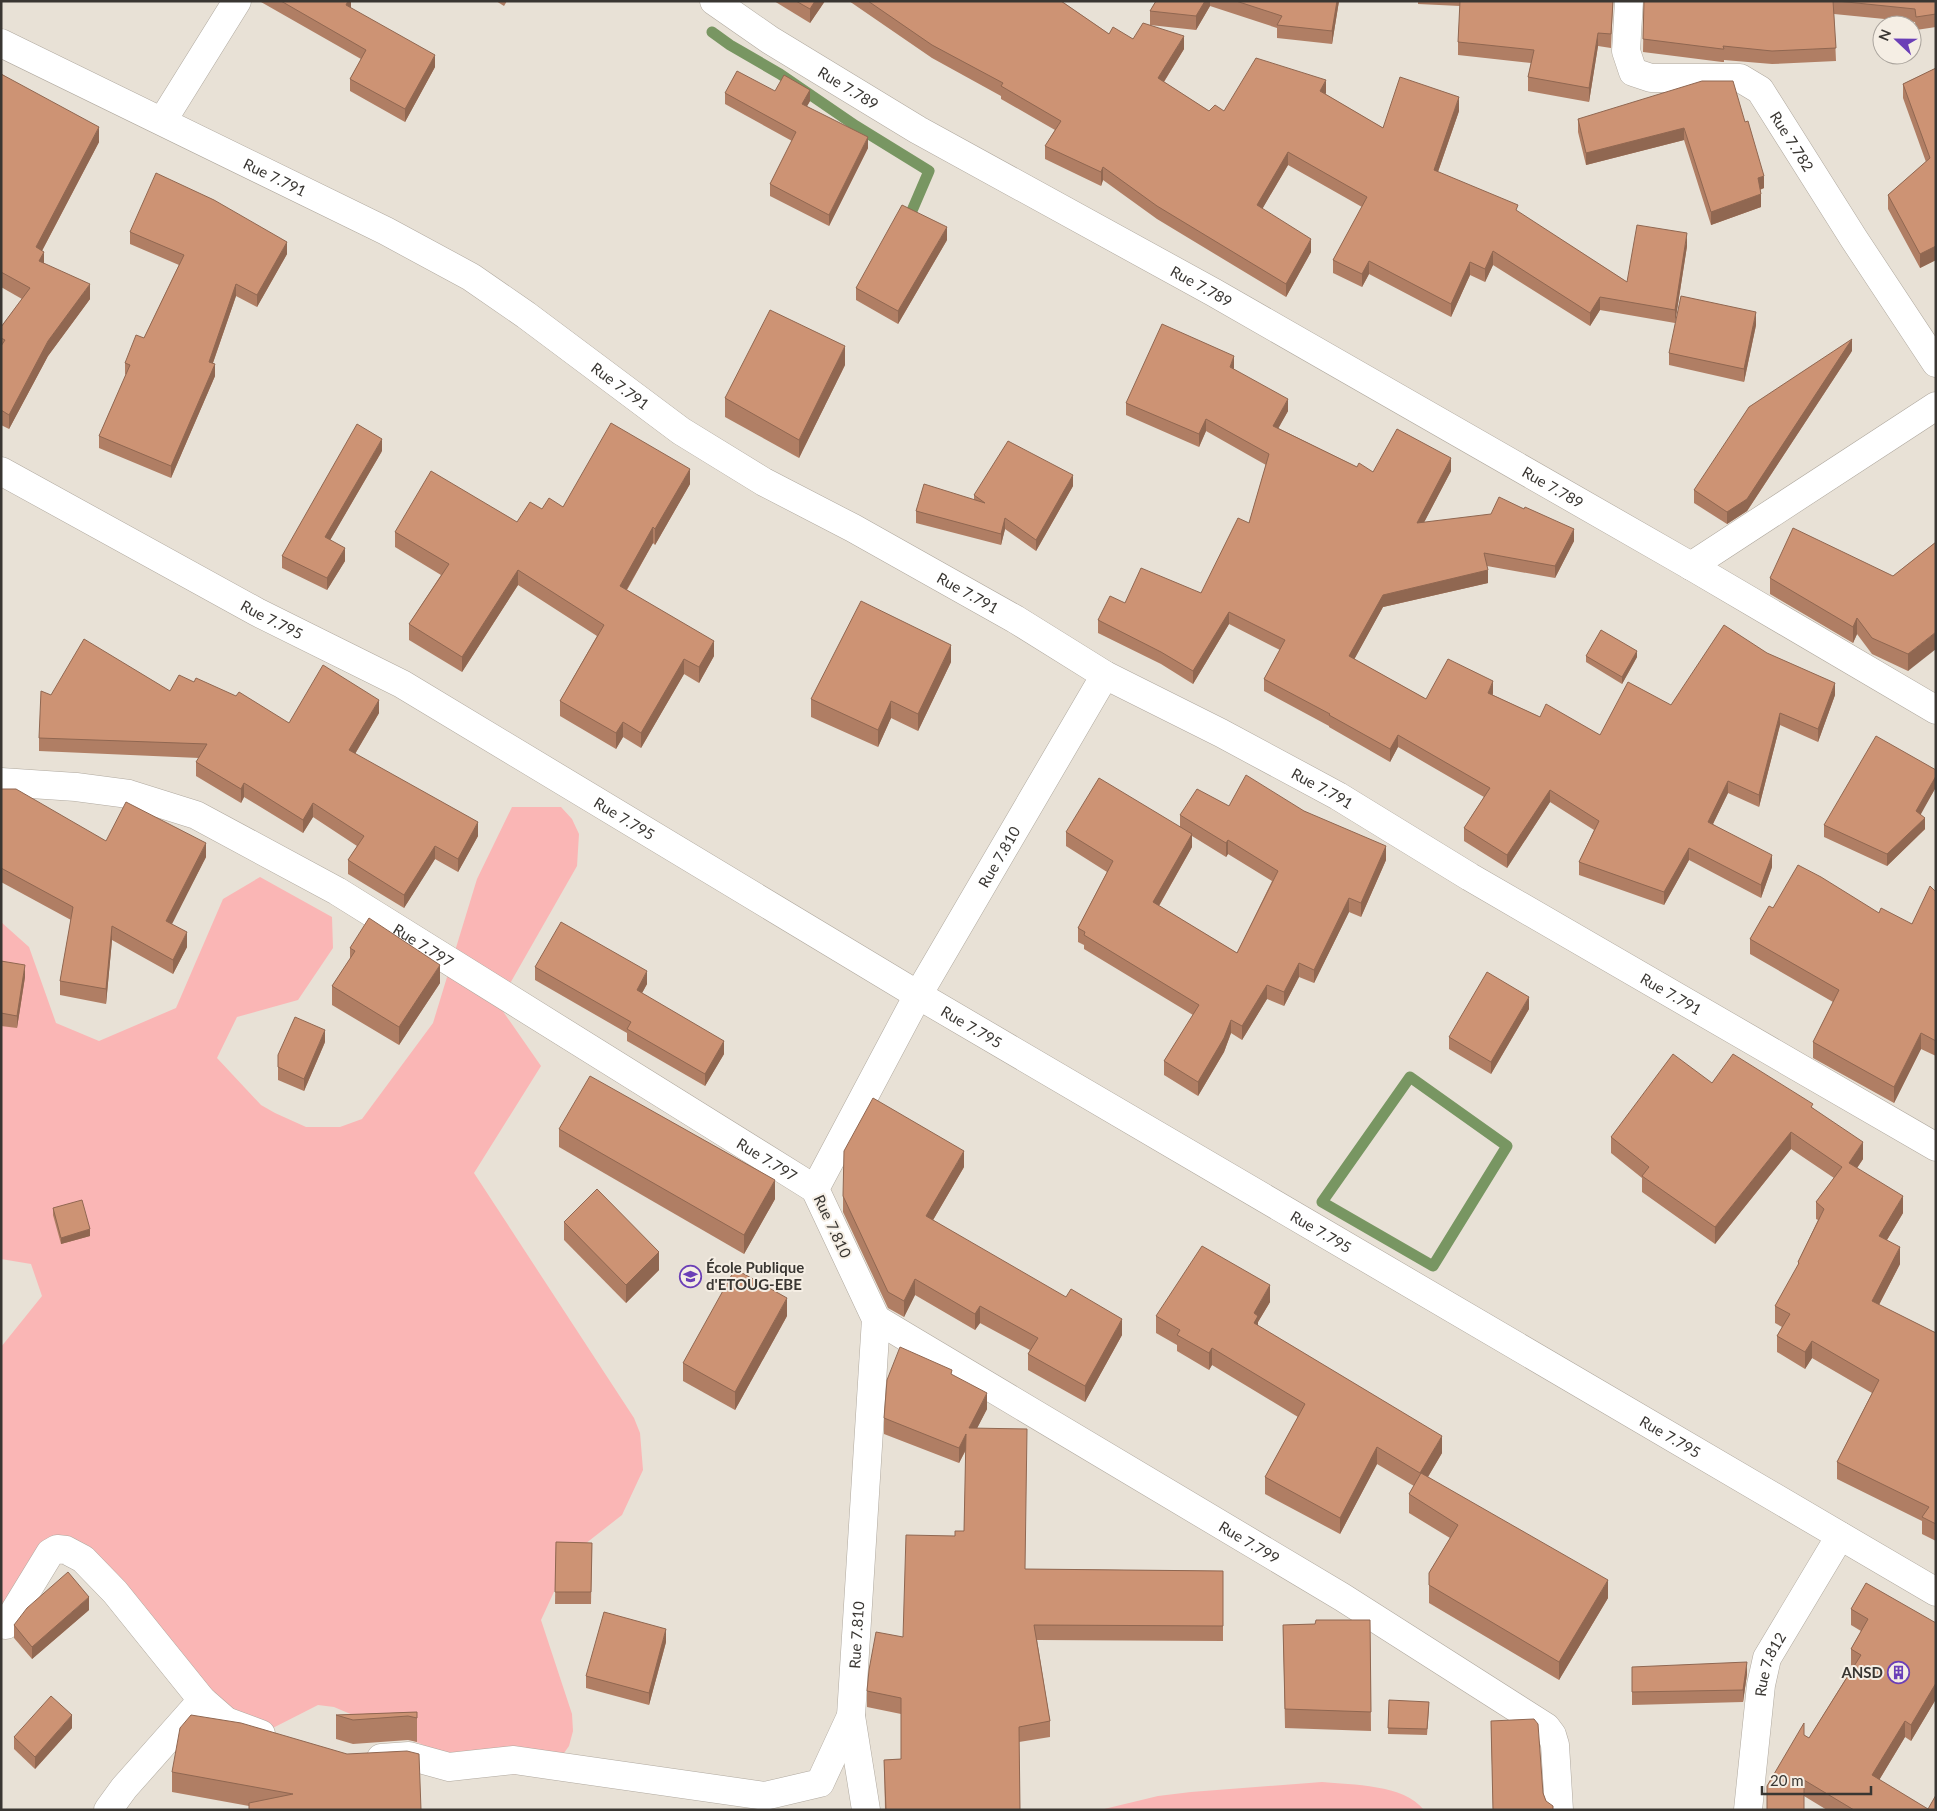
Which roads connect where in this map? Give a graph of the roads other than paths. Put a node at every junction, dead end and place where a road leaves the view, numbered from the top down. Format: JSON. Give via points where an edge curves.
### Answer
{"nodes":[{"id":1,"x":237,"y":1,"type":"edge"},
{"id":2,"x":714,"y":1,"type":"edge"},
{"id":3,"x":1629,"y":1,"type":"edge"},
{"id":4,"x":1,"y":43,"type":"edge"},
{"id":5,"x":163,"y":120,"type":"junction"},
{"id":6,"x":1936,"y":363,"type":"edge"},
{"id":7,"x":1936,"y":406,"type":"edge"},
{"id":8,"x":1,"y":471,"type":"edge"},
{"id":9,"x":1691,"y":566,"type":"junction"},
{"id":10,"x":1105,"y":674,"type":"junction"},
{"id":11,"x":1936,"y":710,"type":"edge"},
{"id":12,"x":1,"y":782,"type":"edge"},
{"id":13,"x":918,"y":995,"type":"junction"},
{"id":14,"x":1936,"y":1146,"type":"edge"},
{"id":15,"x":815,"y":1189,"type":"junction"},
{"id":16,"x":876,"y":1318,"type":"junction"},
{"id":17,"x":1840,"y":1536,"type":"junction"},
{"id":18,"x":1936,"y":1592,"type":"edge"},
{"id":19,"x":6,"y":1625,"type":"dead end"},
{"id":20,"x":202,"y":1700,"type":"junction"},
{"id":21,"x":851,"y":1716,"type":"junction"},
{"id":22,"x":286,"y":1741,"type":"edge"},
{"id":23,"x":361,"y":1759,"type":"edge"},
{"id":24,"x":108,"y":1810,"type":"edge"},
{"id":25,"x":866,"y":1810,"type":"edge"},
{"id":26,"x":1559,"y":1810,"type":"edge"},
{"id":27,"x":1748,"y":1810,"type":"edge"}],
"edges":[{"from":1,"to":5,"type":"street"},
{"from":2,"to":9,"type":"street","name":"Rue 7.789","via":[[770,40],[918,130],[1213,292]]},
{"from":3,"to":6,"type":"street","name":"Rue 7.782","via":[[1626,51],[1633,72],[1652,78],[1740,78],[1760,90]]},
{"from":4,"to":5,"type":"street","name":"Rue 7.791"},
{"from":5,"to":10,"type":"street","name":"Rue 7.791","via":[[471,277],[681,431],[764,482],[1015,619]]},
{"from":7,"to":9,"type":"street"},
{"from":8,"to":13,"type":"street","name":"Rue 7.795","via":[[258,612],[402,684]]},
{"from":9,"to":11,"type":"street","name":"Rue 7.789"},
{"from":10,"to":13,"type":"street","name":"Rue 7.810"},
{"from":10,"to":14,"type":"street","name":"Rue 7.791","via":[[1338,796],[1470,877]]},
{"from":12,"to":15,"type":"street","name":"Rue 7.797","via":[[129,794],[196,815],[337,891]]},
{"from":13,"to":15,"type":"street","name":"Rue 7.810"},
{"from":13,"to":17,"type":"street","name":"Rue 7.795"},
{"from":15,"to":16,"type":"street","name":"Rue 7.810"},
{"from":16,"to":21,"type":"street","name":"Rue 7.810"},
{"from":16,"to":26,"type":"street","name":"Rue 7.799","via":[[1334,1592],[1546,1727],[1555,1745]]},
{"from":17,"to":18,"type":"street","name":"Rue 7.795"},
{"from":17,"to":27,"type":"street","name":"Rue 7.812","via":[[1767,1658]]},
{"from":19,"to":20,"type":"street","via":[[50,1554],[66,1550],[83,1559],[114,1592]]},
{"from":20,"to":22,"type":"street","via":[[226,1721]]},
{"from":20,"to":24,"type":"street"},
{"from":21,"to":23,"type":"street","name":"Rue 7.810","via":[[820,1783],[765,1796],[514,1760],[449,1766],[410,1756]]},
{"from":21,"to":25,"type":"street"}]}
